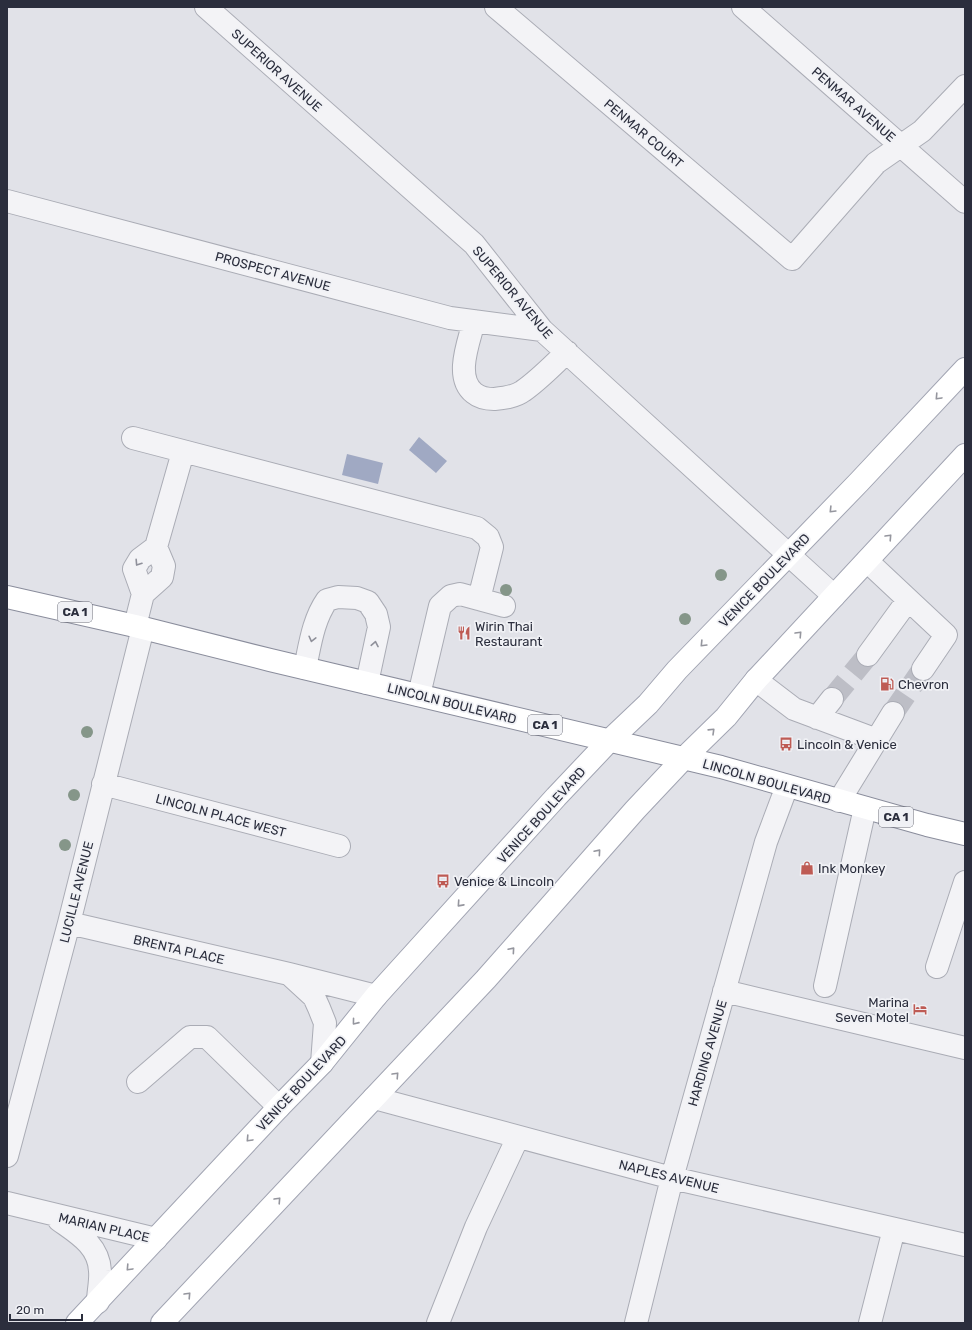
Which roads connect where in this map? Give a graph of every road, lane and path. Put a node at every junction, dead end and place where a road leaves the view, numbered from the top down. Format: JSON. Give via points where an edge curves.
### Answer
{"nodes":[{"id":1,"x":206,"y":7,"type":"edge"},
{"id":2,"x":496,"y":7,"type":"edge"},
{"id":3,"x":743,"y":7,"type":"edge"},
{"id":4,"x":965,"y":86,"type":"edge"},
{"id":5,"x":902,"y":145,"type":"junction"},
{"id":6,"x":7,"y":201,"type":"edge"},
{"id":7,"x":965,"y":202,"type":"edge"},
{"id":8,"x":474,"y":321,"type":"junction"},
{"id":9,"x":542,"y":330,"type":"junction"},
{"id":10,"x":567,"y":352,"type":"junction"},
{"id":11,"x":965,"y":369,"type":"edge"},
{"id":12,"x":133,"y":438,"type":"dead end"},
{"id":13,"x":183,"y":452,"type":"junction"},
{"id":14,"x":965,"y":454,"type":"edge"},
{"id":15,"x":789,"y":555,"type":"junction"},
{"id":16,"x":867,"y":560,"type":"junction"},
{"id":17,"x":834,"y":596,"type":"junction"},
{"id":18,"x":7,"y":597,"type":"edge"},
{"id":19,"x":479,"y":599,"type":"junction"},
{"id":20,"x":908,"y":600,"type":"junction"},
{"id":21,"x":504,"y":606,"type":"dead end"},
{"id":22,"x":139,"y":627,"type":"junction"},
{"id":23,"x":868,"y":655,"type":"tunnel mouth"},
{"id":24,"x":305,"y":668,"type":"junction"},
{"id":25,"x":923,"y":669,"type":"tunnel mouth"},
{"id":26,"x":756,"y":680,"type":"junction"},
{"id":27,"x":367,"y":683,"type":"junction"},
{"id":28,"x":419,"y":695,"type":"junction"},
{"id":29,"x":832,"y":699,"type":"tunnel mouth"},
{"id":30,"x":893,"y":713,"type":"tunnel mouth"},
{"id":31,"x":817,"y":718,"type":"junction"},
{"id":32,"x":877,"y":740,"type":"junction"},
{"id":33,"x":609,"y":741,"type":"junction"},
{"id":34,"x":684,"y":758,"type":"junction"},
{"id":35,"x":103,"y":784,"type":"junction"},
{"id":36,"x":787,"y":786,"type":"junction"},
{"id":37,"x":839,"y":801,"type":"junction"},
{"id":38,"x":865,"y":808,"type":"junction"},
{"id":39,"x":965,"y":834,"type":"edge"},
{"id":40,"x":339,"y":846,"type":"dead end"},
{"id":41,"x":965,"y":882,"type":"edge"},
{"id":42,"x":69,"y":923,"type":"junction"},
{"id":43,"x":937,"y":967,"type":"dead end"},
{"id":44,"x":289,"y":974,"type":"junction"},
{"id":45,"x":825,"y":986,"type":"dead end"},
{"id":46,"x":724,"y":990,"type":"junction"},
{"id":47,"x":376,"y":996,"type":"junction"},
{"id":48,"x":965,"y":1048,"type":"edge"},
{"id":49,"x":322,"y":1064,"type":"junction"},
{"id":50,"x":138,"y":1082,"type":"dead end"},
{"id":51,"x":374,"y":1098,"type":"junction"},
{"id":52,"x":279,"y":1107,"type":"junction"},
{"id":53,"x":518,"y":1137,"type":"junction"},
{"id":54,"x":7,"y":1156,"type":"edge"},
{"id":55,"x":672,"y":1178,"type":"junction"},
{"id":56,"x":7,"y":1204,"type":"edge"},
{"id":57,"x":52,"y":1214,"type":"junction"},
{"id":58,"x":894,"y":1229,"type":"junction"},
{"id":59,"x":156,"y":1239,"type":"junction"},
{"id":60,"x":965,"y":1245,"type":"edge"},
{"id":61,"x":98,"y":1302,"type":"junction"},
{"id":62,"x":77,"y":1323,"type":"edge"},
{"id":63,"x":162,"y":1323,"type":"edge"},
{"id":64,"x":438,"y":1323,"type":"edge"},
{"id":65,"x":636,"y":1323,"type":"edge"},
{"id":66,"x":870,"y":1323,"type":"edge"}],
"edges":[{"from":1,"to":9,"type":"street","name":"SUPERIOR AVENUE","via":[[474,244]]},
{"from":2,"to":5,"type":"street","name":"PENMAR COURT","via":[[792,259],[876,162]]},
{"from":3,"to":5,"type":"street","name":"PENMAR AVENUE"},
{"from":4,"to":5,"type":"street","via":[[922,131]]},
{"from":5,"to":7,"type":"street","name":"PENMAR AVENUE"},
{"from":6,"to":8,"type":"street","name":"PROSPECT AVENUE","via":[[450,318]]},
{"from":8,"to":9,"type":"street","name":"PROSPECT AVENUE"},
{"from":8,"to":10,"type":"street","via":[[464,363],[464,378],[470,390],[478,396],[488,399],[508,398],[522,392]]},
{"from":9,"to":10,"type":"street","name":"SUPERIOR AVENUE"},
{"from":10,"to":15,"type":"street","name":"SUPERIOR AVENUE"},
{"from":11,"to":15,"type":"main road","name":"VENICE BOULEVARD","one_way":true},
{"from":12,"to":13,"type":"street"},
{"from":13,"to":19,"type":"street","via":[[477,528],[488,537],[492,547]]},
{"from":13,"to":22,"type":"street","name":"LUCILLE AVENUE","via":[[156,547],[164,566],[162,577],[143,594]]},
{"from":16,"to":14,"type":"main road","one_way":true},
{"from":15,"to":17,"type":"street","name":"SUPERIOR AVENUE"},
{"from":15,"to":33,"type":"main road","name":"VENICE BOULEVARD","one_way":true,"via":[[677,670],[648,704]]},
{"from":16,"to":17,"type":"main road"},
{"from":16,"to":20,"type":"street"},
{"from":26,"to":17,"type":"main road","one_way":true},
{"from":18,"to":22,"type":"main road","name":"LINCOLN BOULEVARD","number":"CA 1"},
{"from":19,"to":21,"type":"street"},
{"from":19,"to":28,"type":"street","via":[[460,594],[451,596],[440,606]]},
{"from":20,"to":23,"type":"street"},
{"from":20,"to":25,"type":"street","via":[[946,635]]},
{"from":22,"to":24,"type":"main road","name":"LINCOLN BOULEVARD","number":"CA 1"},
{"from":22,"to":35,"type":"street","name":"LUCILLE AVENUE"},
{"from":24,"to":27,"type":"main road","name":"LINCOLN BOULEVARD","number":"CA 1"},
{"from":27,"to":24,"type":"street","one_way":true,"via":[[379,626],[376,614],[368,602],[356,598],[338,597],[326,600],[316,622]]},
{"from":26,"to":31,"type":"street","via":[[794,709]]},
{"from":34,"to":26,"type":"main road","one_way":true,"via":[[726,717]]},
{"from":27,"to":28,"type":"main road","name":"LINCOLN BOULEVARD","number":"CA 1"},
{"from":28,"to":33,"type":"main road","name":"LINCOLN BOULEVARD","number":"CA 1"},
{"from":29,"to":31,"type":"street"},
{"from":30,"to":32,"type":"street"},
{"from":31,"to":32,"type":"street"},
{"from":32,"to":37,"type":"street"},
{"from":33,"to":34,"type":"main road","name":"LINCOLN BOULEVARD","number":"CA 1"},
{"from":33,"to":47,"type":"main road","name":"VENICE BOULEVARD","one_way":true},
{"from":34,"to":36,"type":"main road","name":"LINCOLN BOULEVARD","number":"CA 1"},
{"from":51,"to":34,"type":"main road","one_way":true,"via":[[486,980]]},
{"from":35,"to":40,"type":"street","name":"LINCOLN PLACE WEST"},
{"from":35,"to":42,"type":"street","name":"LUCILLE AVENUE"},
{"from":36,"to":37,"type":"main road","name":"LINCOLN BOULEVARD","number":"CA 1"},
{"from":36,"to":46,"type":"street","name":"HARDING AVENUE","via":[[766,842]]},
{"from":37,"to":38,"type":"main road","name":"LINCOLN BOULEVARD","number":"CA 1"},
{"from":38,"to":39,"type":"main road","name":"LINCOLN BOULEVARD","number":"CA 1"},
{"from":38,"to":45,"type":"street"},
{"from":41,"to":43,"type":"street"},
{"from":42,"to":44,"type":"street","name":"BRENTA PLACE"},
{"from":42,"to":54,"type":"street","name":"LUCILLE AVENUE"},
{"from":44,"to":47,"type":"street","name":"BRENTA PLACE"},
{"from":44,"to":49,"type":"street","name":"BRENTA PLACE","via":[[314,997],[325,1023]]},
{"from":46,"to":48,"type":"street"},
{"from":46,"to":55,"type":"street","name":"HARDING AVENUE"},
{"from":47,"to":49,"type":"main road","name":"VENICE BOULEVARD","one_way":true},
{"from":49,"to":52,"type":"main road","name":"VENICE BOULEVARD"},
{"from":50,"to":52,"type":"street","via":[[190,1037],[207,1037]]},
{"from":51,"to":53,"type":"street","name":"NAPLES AVENUE"},
{"from":63,"to":51,"type":"main road","one_way":true},
{"from":52,"to":59,"type":"main road","name":"VENICE BOULEVARD","one_way":true},
{"from":53,"to":55,"type":"street","name":"NAPLES AVENUE"},
{"from":53,"to":64,"type":"street","via":[[476,1227]]},
{"from":55,"to":58,"type":"street","name":"NAPLES AVENUE"},
{"from":55,"to":65,"type":"street","name":"HARDING AVENUE"},
{"from":56,"to":57,"type":"street","name":"MARIAN PLACE"},
{"from":57,"to":59,"type":"street","name":"MARIAN PLACE"},
{"from":57,"to":61,"type":"street","name":"MARIAN PLACE","via":[[90,1244],[100,1270]]},
{"from":58,"to":60,"type":"street","name":"NAPLES AVENUE"},
{"from":58,"to":66,"type":"street"},
{"from":59,"to":61,"type":"main road","name":"VENICE BOULEVARD","one_way":true},
{"from":61,"to":62,"type":"main road","name":"VENICE BOULEVARD"}]}
